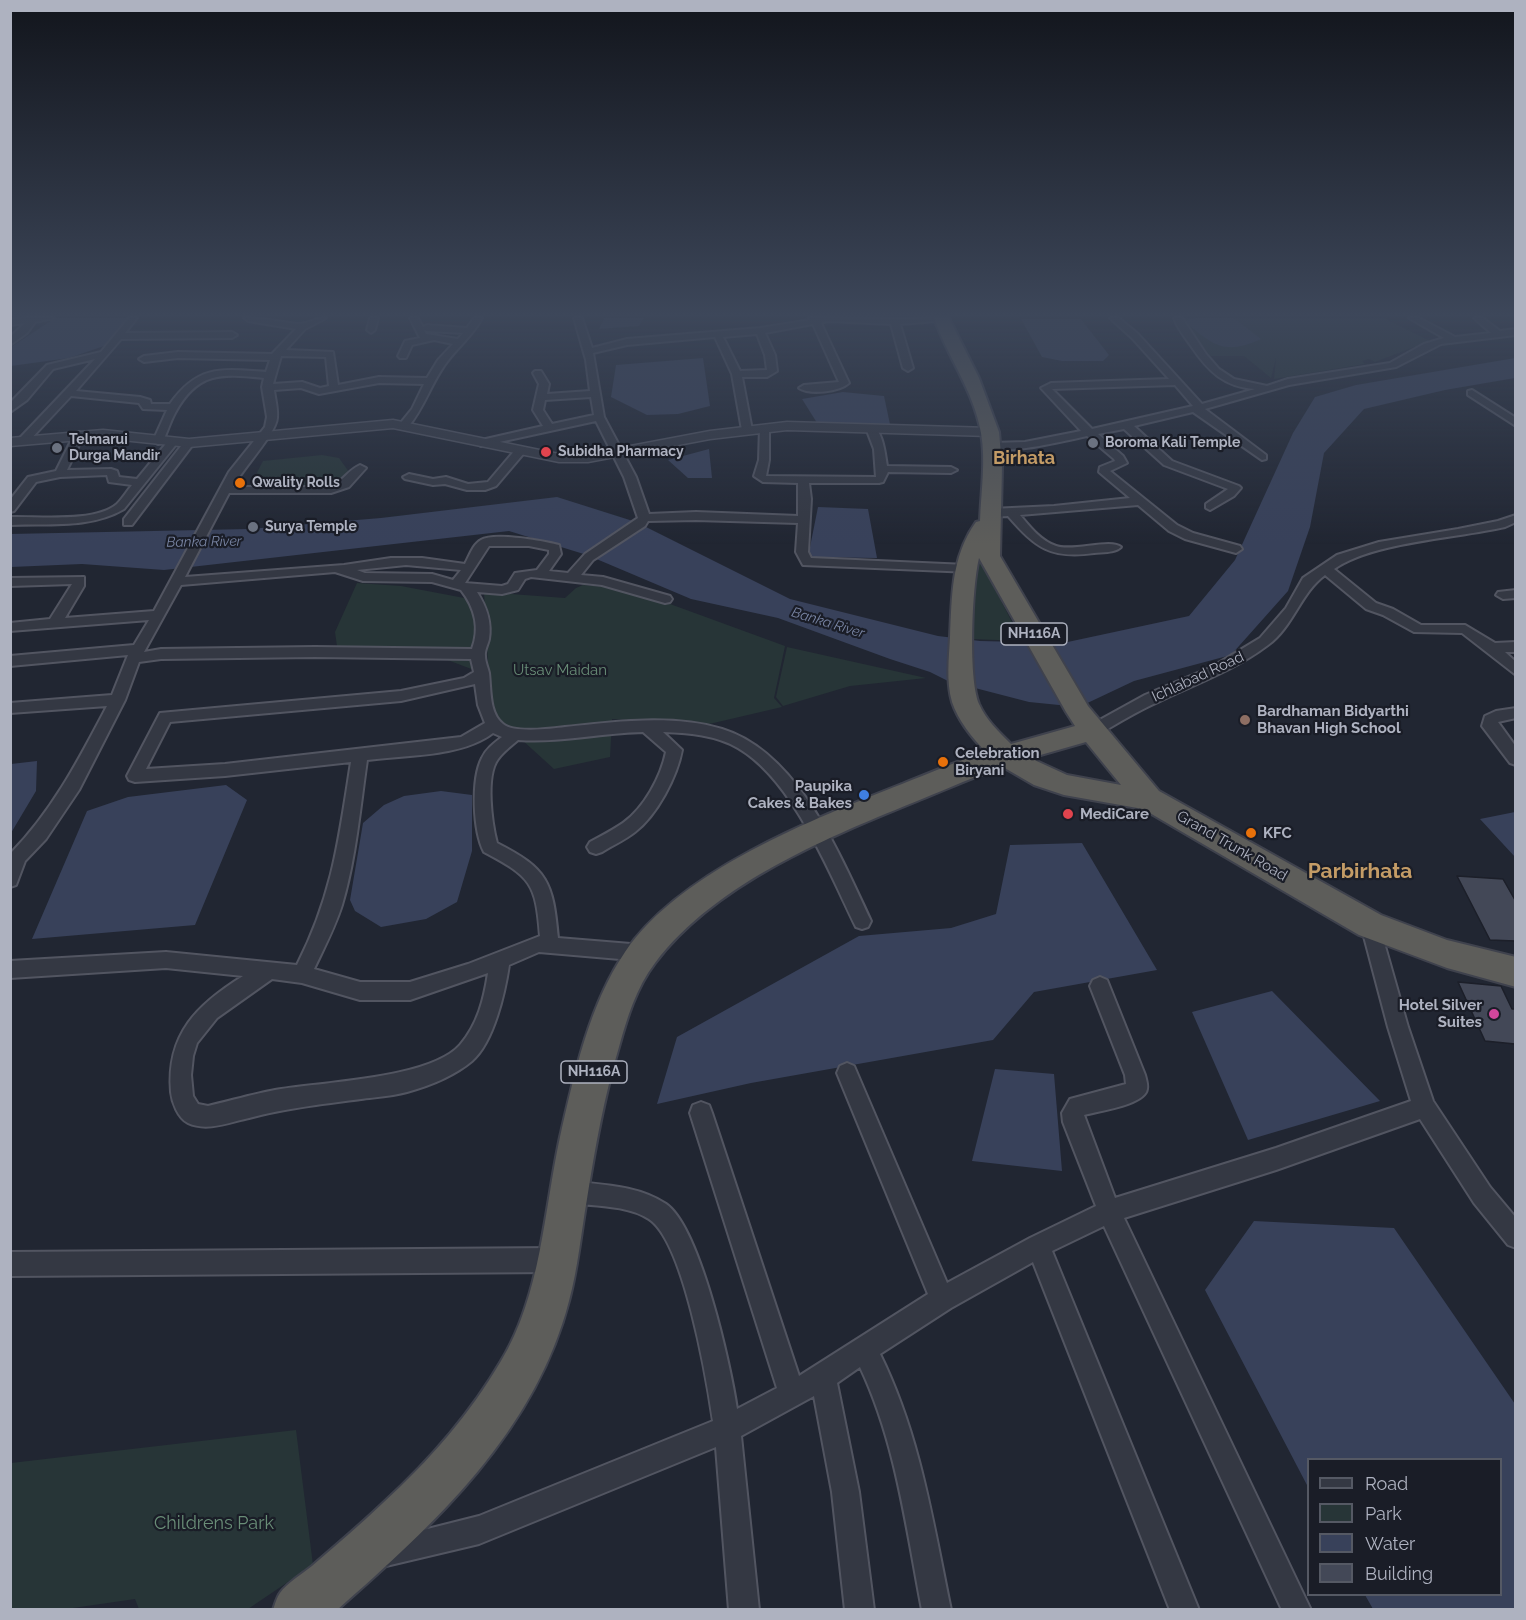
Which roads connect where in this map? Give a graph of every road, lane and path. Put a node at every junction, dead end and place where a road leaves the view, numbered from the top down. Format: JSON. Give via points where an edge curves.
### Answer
{"nodes":[{"id":1,"x":68,"y":393,"type":"edge"},
{"id":2,"x":27,"y":394,"type":"edge"},
{"id":3,"x":74,"y":394,"type":"edge"},
{"id":4,"x":185,"y":394,"type":"edge"},
{"id":5,"x":268,"y":394,"type":"edge"},
{"id":6,"x":425,"y":394,"type":"edge"},
{"id":7,"x":543,"y":394,"type":"edge"},
{"id":8,"x":595,"y":394,"type":"joint"},
{"id":9,"x":740,"y":394,"type":"edge"},
{"id":10,"x":976,"y":394,"type":"edge"},
{"id":11,"x":1050,"y":394,"type":"edge"},
{"id":12,"x":1185,"y":394,"type":"edge"},
{"id":13,"x":1251,"y":394,"type":"edge"},
{"id":14,"x":1473,"y":394,"type":"edge"},
{"id":15,"x":542,"y":397,"type":"junction"},
{"id":16,"x":172,"y":407,"type":"junction"},
{"id":17,"x":10,"y":409,"type":"edge"},
{"id":18,"x":1198,"y":409,"type":"junction"},
{"id":19,"x":599,"y":417,"type":"junction"},
{"id":20,"x":1515,"y":423,"type":"edge"},
{"id":21,"x":404,"y":425,"type":"junction"},
{"id":22,"x":1126,"y":425,"type":"junction"},
{"id":23,"x":549,"y":428,"type":"junction"},
{"id":24,"x":871,"y":428,"type":"junction"},
{"id":25,"x":764,"y":429,"type":"junction"},
{"id":26,"x":747,"y":430,"type":"junction"},
{"id":27,"x":1091,"y":433,"type":"junction"},
{"id":28,"x":79,"y":435,"type":"junction"},
{"id":29,"x":262,"y":437,"type":"junction"},
{"id":30,"x":991,"y":439,"type":"junction"},
{"id":31,"x":158,"y":441,"type":"junction"},
{"id":32,"x":17,"y":442,"type":"edge"},
{"id":33,"x":173,"y":442,"type":"junction"},
{"id":34,"x":189,"y":443,"type":"junction"},
{"id":35,"x":481,"y":443,"type":"junction"},
{"id":36,"x":520,"y":451,"type":"junction"},
{"id":37,"x":616,"y":453,"type":"junction"},
{"id":38,"x":1262,"y":457,"type":"dead end"},
{"id":39,"x":360,"y":468,"type":"dead end"},
{"id":40,"x":882,"y":469,"type":"junction"},
{"id":41,"x":951,"y":470,"type":"dead end"},
{"id":42,"x":60,"y":474,"type":"junction"},
{"id":43,"x":409,"y":477,"type":"dead end"},
{"id":44,"x":803,"y":480,"type":"junction"},
{"id":45,"x":141,"y":483,"type":"junction"},
{"id":46,"x":226,"y":490,"type":"junction"},
{"id":47,"x":1140,"y":501,"type":"junction"},
{"id":48,"x":1210,"y":506,"type":"dead end"},
{"id":49,"x":10,"y":509,"type":"edge"},
{"id":50,"x":1012,"y":513,"type":"junction"},
{"id":51,"x":991,"y":515,"type":"junction"},
{"id":52,"x":1515,"y":518,"type":"edge"},
{"id":53,"x":804,"y":520,"type":"junction"},
{"id":54,"x":10,"y":521,"type":"edge"},
{"id":55,"x":642,"y":521,"type":"junction"},
{"id":56,"x":128,"y":522,"type":"dead end"},
{"id":57,"x":1115,"y":547,"type":"dead end"},
{"id":58,"x":1236,"y":549,"type":"dead end"},
{"id":59,"x":469,"y":568,"type":"junction"},
{"id":60,"x":1325,"y":568,"type":"junction"},
{"id":61,"x":345,"y":569,"type":"junction"},
{"id":62,"x":967,"y":569,"type":"junction"},
{"id":63,"x":540,"y":574,"type":"junction"},
{"id":64,"x":179,"y":575,"type":"junction"},
{"id":65,"x":571,"y":578,"type":"junction"},
{"id":66,"x":10,"y":582,"type":"edge"},
{"id":67,"x":461,"y":586,"type":"junction"},
{"id":68,"x":665,"y":599,"type":"dead end"},
{"id":69,"x":159,"y":615,"type":"junction"},
{"id":70,"x":55,"y":623,"type":"junction"},
{"id":71,"x":10,"y":627,"type":"edge"},
{"id":72,"x":1515,"y":647,"type":"edge"},
{"id":73,"x":1492,"y":648,"type":"junction"},
{"id":74,"x":135,"y":654,"type":"junction"},
{"id":75,"x":477,"y":654,"type":"junction"},
{"id":76,"x":10,"y":661,"type":"edge"},
{"id":77,"x":1515,"y":670,"type":"edge"},
{"id":78,"x":482,"y":673,"type":"junction"},
{"id":79,"x":117,"y":700,"type":"junction"},
{"id":80,"x":10,"y":708,"type":"edge"},
{"id":81,"x":1515,"y":713,"type":"edge"},
{"id":82,"x":1085,"y":721,"type":"junction"},
{"id":83,"x":492,"y":724,"type":"junction"},
{"id":84,"x":646,"y":726,"type":"junction"},
{"id":85,"x":516,"y":733,"type":"junction"},
{"id":86,"x":1004,"y":755,"type":"junction"},
{"id":87,"x":360,"y":756,"type":"junction"},
{"id":88,"x":1515,"y":759,"type":"edge"},
{"id":89,"x":1149,"y":799,"type":"junction"},
{"id":90,"x":817,"y":832,"type":"junction"},
{"id":91,"x":596,"y":847,"type":"dead end"},
{"id":92,"x":14,"y":859,"type":"edge"},
{"id":93,"x":10,"y":880,"type":"edge"},
{"id":94,"x":862,"y":921,"type":"dead end"},
{"id":95,"x":1370,"y":925,"type":"junction"},
{"id":96,"x":550,"y":946,"type":"junction"},
{"id":97,"x":643,"y":953,"type":"junction"},
{"id":98,"x":500,"y":960,"type":"junction"},
{"id":99,"x":10,"y":970,"type":"edge"},
{"id":100,"x":271,"y":970,"type":"junction"},
{"id":101,"x":1515,"y":972,"type":"edge"},
{"id":102,"x":302,"y":974,"type":"junction"},
{"id":103,"x":1100,"y":986,"type":"dead end"},
{"id":104,"x":847,"y":1072,"type":"dead end"},
{"id":105,"x":1424,"y":1107,"type":"junction"},
{"id":106,"x":701,"y":1113,"type":"dead end"},
{"id":107,"x":569,"y":1192,"type":"junction"},
{"id":108,"x":1109,"y":1211,"type":"junction"},
{"id":109,"x":1515,"y":1237,"type":"edge"},
{"id":110,"x":1038,"y":1246,"type":"junction"},
{"id":111,"x":557,"y":1260,"type":"junction"},
{"id":112,"x":10,"y":1264,"type":"edge"},
{"id":113,"x":942,"y":1299,"type":"junction"},
{"id":114,"x":864,"y":1350,"type":"junction"},
{"id":115,"x":823,"y":1377,"type":"junction"},
{"id":116,"x":792,"y":1394,"type":"junction"},
{"id":117,"x":727,"y":1430,"type":"junction"},
{"id":118,"x":357,"y":1559,"type":"junction"},
{"id":119,"x":298,"y":1610,"type":"edge"},
{"id":120,"x":744,"y":1610,"type":"edge"},
{"id":121,"x":860,"y":1610,"type":"edge"},
{"id":122,"x":937,"y":1610,"type":"edge"},
{"id":123,"x":1185,"y":1610,"type":"edge"},
{"id":124,"x":1297,"y":1610,"type":"edge"}],
"edges":[{"from":1,"to":32,"type":"street"},
{"from":2,"to":17,"type":"street"},
{"from":3,"to":16,"type":"street"},
{"from":4,"to":16,"type":"street"},
{"from":5,"to":29,"type":"street","via":[[272,417]]},
{"from":6,"to":21,"type":"street","via":[[418,410]]},
{"from":7,"to":15,"type":"street"},
{"from":8,"to":15,"type":"street"},
{"from":8,"to":19,"type":"street"},
{"from":9,"to":26,"type":"street"},
{"from":10,"to":30,"type":"highway","number":"NH116A"},
{"from":11,"to":27,"type":"street"},
{"from":12,"to":18,"type":"street"},
{"from":13,"to":18,"type":"street"},
{"from":14,"to":20,"type":"street"},
{"from":15,"to":23,"type":"street","via":[[538,410]]},
{"from":16,"to":31,"type":"street"},
{"from":18,"to":22,"type":"street"},
{"from":18,"to":38,"type":"street"},
{"from":19,"to":23,"type":"street"},
{"from":19,"to":37,"type":"street"},
{"from":21,"to":29,"type":"street"},
{"from":21,"to":35,"type":"street"},
{"from":22,"to":27,"type":"street"},
{"from":22,"to":48,"type":"street","via":[[1168,463],[1234,488]]},
{"from":23,"to":35,"type":"street"},
{"from":24,"to":25,"type":"street"},
{"from":24,"to":30,"type":"street"},
{"from":24,"to":40,"type":"street"},
{"from":25,"to":26,"type":"street"},
{"from":25,"to":44,"type":"street","via":[[761,478]]},
{"from":26,"to":37,"type":"street"},
{"from":27,"to":30,"type":"street","via":[[1025,445]]},
{"from":27,"to":47,"type":"street","via":[[1121,461],[1104,471]]},
{"from":28,"to":31,"type":"street","via":[[122,435]]},
{"from":28,"to":32,"type":"street"},
{"from":28,"to":42,"type":"street"},
{"from":29,"to":34,"type":"street"},
{"from":29,"to":46,"type":"street"},
{"from":30,"to":51,"type":"highway","number":"NH116A"},
{"from":31,"to":33,"type":"street"},
{"from":33,"to":34,"type":"street"},
{"from":33,"to":45,"type":"street"},
{"from":34,"to":56,"type":"street"},
{"from":35,"to":36,"type":"street"},
{"from":36,"to":37,"type":"street","via":[[559,458]]},
{"from":36,"to":43,"type":"street","via":[[485,487]]},
{"from":37,"to":55,"type":"street","via":[[630,477]]},
{"from":39,"to":46,"type":"street","via":[[345,485],[332,490]]},
{"from":40,"to":41,"type":"street"},
{"from":40,"to":44,"type":"street","via":[[879,480]]},
{"from":42,"to":45,"type":"street","via":[[111,472],[112,480]]},
{"from":42,"to":49,"type":"street","via":[[32,479]]},
{"from":44,"to":53,"type":"street"},
{"from":45,"to":54,"type":"street","via":[[120,507],[106,514]]},
{"from":46,"to":64,"type":"street"},
{"from":47,"to":50,"type":"street"},
{"from":47,"to":58,"type":"street","via":[[1189,536]]},
{"from":50,"to":51,"type":"street"},
{"from":50,"to":57,"type":"street","via":[[1047,549]]},
{"from":51,"to":62,"type":"highway","name":"Grand Trunk Road","via":[[978,533]]},
{"from":51,"to":82,"type":"highway","number":"NH116A","via":[[989,556]]},
{"from":52,"to":60,"type":"street","name":"Ichlabad Road","via":[[1501,524],[1379,546],[1341,558]]},
{"from":53,"to":55,"type":"street","via":[[696,516]]},
{"from":53,"to":62,"type":"street","via":[[802,552],[807,562]]},
{"from":55,"to":65,"type":"street","via":[[589,557]]},
{"from":59,"to":61,"type":"street","via":[[384,561]]},
{"from":59,"to":63,"type":"street","via":[[486,542],[529,542],[556,551]]},
{"from":59,"to":67,"type":"street"},
{"from":60,"to":73,"type":"street","via":[[1362,600],[1411,626],[1427,630],[1465,629]]},
{"from":60,"to":82,"type":"street","name":"Ichlabad Road","via":[[1308,581],[1291,610],[1265,641],[1217,670]]},
{"from":61,"to":64,"type":"street"},
{"from":61,"to":67,"type":"street","via":[[363,577],[432,578]]},
{"from":62,"to":86,"type":"highway","name":"Grand Trunk Road","via":[[962,608],[963,688],[969,712]]},
{"from":63,"to":65,"type":"street"},
{"from":63,"to":67,"type":"street","via":[[524,573],[508,589]]},
{"from":64,"to":69,"type":"street"},
{"from":65,"to":68,"type":"street","via":[[615,583]]},
{"from":66,"to":70,"type":"street","via":[[79,580]]},
{"from":67,"to":75,"type":"street","via":[[475,597],[482,616],[483,641]]},
{"from":69,"to":70,"type":"street"},
{"from":69,"to":74,"type":"street"},
{"from":70,"to":71,"type":"street"},
{"from":72,"to":73,"type":"street"},
{"from":73,"to":77,"type":"street"},
{"from":74,"to":75,"type":"street"},
{"from":74,"to":76,"type":"street"},
{"from":74,"to":79,"type":"street"},
{"from":75,"to":78,"type":"street"},
{"from":78,"to":83,"type":"street"},
{"from":78,"to":87,"type":"street","via":[[468,682],[400,696],[165,717],[135,776]]},
{"from":79,"to":80,"type":"street"},
{"from":79,"to":92,"type":"street","via":[[73,786],[40,834]]},
{"from":81,"to":88,"type":"street","via":[[1490,720],[1490,726]]},
{"from":82,"to":86,"type":"highway","number":"NH116A"},
{"from":82,"to":89,"type":"highway","name":"Grand Trunk Road"},
{"from":83,"to":85,"type":"street","via":[[501,732]]},
{"from":83,"to":87,"type":"street","via":[[471,741]]},
{"from":84,"to":85,"type":"street","via":[[539,735]]},
{"from":84,"to":90,"type":"street","via":[[722,734],[746,746],[771,766],[792,791]]},
{"from":84,"to":91,"type":"street","via":[[674,750],[670,771],[630,827]]},
{"from":85,"to":96,"type":"street","via":[[489,758],[485,771],[484,830],[490,847],[525,866],[540,885]]},
{"from":86,"to":89,"type":"highway","name":"Grand Trunk Road","via":[[1070,788]]},
{"from":86,"to":90,"type":"highway","number":"NH116A"},
{"from":87,"to":102,"type":"street","via":[[345,856],[333,905]]},
{"from":89,"to":95,"type":"highway","name":"Grand Trunk Road"},
{"from":90,"to":94,"type":"street"},
{"from":90,"to":97,"type":"highway","number":"NH116A","via":[[734,875],[694,902]]},
{"from":92,"to":93,"type":"street"},
{"from":95,"to":101,"type":"highway","name":"Grand Trunk Road","via":[[1447,954]]},
{"from":95,"to":105,"type":"street"},
{"from":96,"to":97,"type":"street"},
{"from":96,"to":98,"type":"street","via":[[538,944]]},
{"from":97,"to":107,"type":"highway","number":"NH116A","via":[[626,980],[596,1062]]},
{"from":98,"to":100,"type":"street","via":[[494,1000],[482,1028],[466,1053],[437,1071],[406,1082],[274,1101],[208,1117],[192,1114],[182,1102],[181,1066],[188,1040],[201,1018],[220,1000]]},
{"from":98,"to":102,"type":"street","via":[[410,991],[360,991]]},
{"from":99,"to":100,"type":"street","via":[[166,960]]},
{"from":100,"to":102,"type":"street"},
{"from":103,"to":108,"type":"street","via":[[1138,1084],[1131,1093],[1086,1102],[1073,1113]]},
{"from":104,"to":113,"type":"street"},
{"from":105,"to":108,"type":"street"},
{"from":105,"to":109,"type":"street"},
{"from":106,"to":116,"type":"street"},
{"from":107,"to":111,"type":"highway","number":"NH116A"},
{"from":107,"to":117,"type":"street","via":[[631,1200],[658,1212],[677,1237],[698,1287],[716,1356]]},
{"from":108,"to":110,"type":"street"},
{"from":108,"to":124,"type":"street"},
{"from":110,"to":113,"type":"street"},
{"from":110,"to":123,"type":"street"},
{"from":111,"to":112,"type":"street"},
{"from":111,"to":118,"type":"highway","number":"NH116A","via":[[538,1331],[514,1383],[482,1431],[435,1486]]},
{"from":113,"to":114,"type":"street"},
{"from":114,"to":115,"type":"street"},
{"from":114,"to":122,"type":"street","via":[[888,1398],[906,1456]]},
{"from":115,"to":116,"type":"street"},
{"from":115,"to":121,"type":"street","via":[[837,1431]]},
{"from":116,"to":117,"type":"street"},
{"from":117,"to":118,"type":"street","via":[[479,1530]]},
{"from":117,"to":120,"type":"street"},
{"from":118,"to":119,"type":"highway","number":"NH116A"}]}
